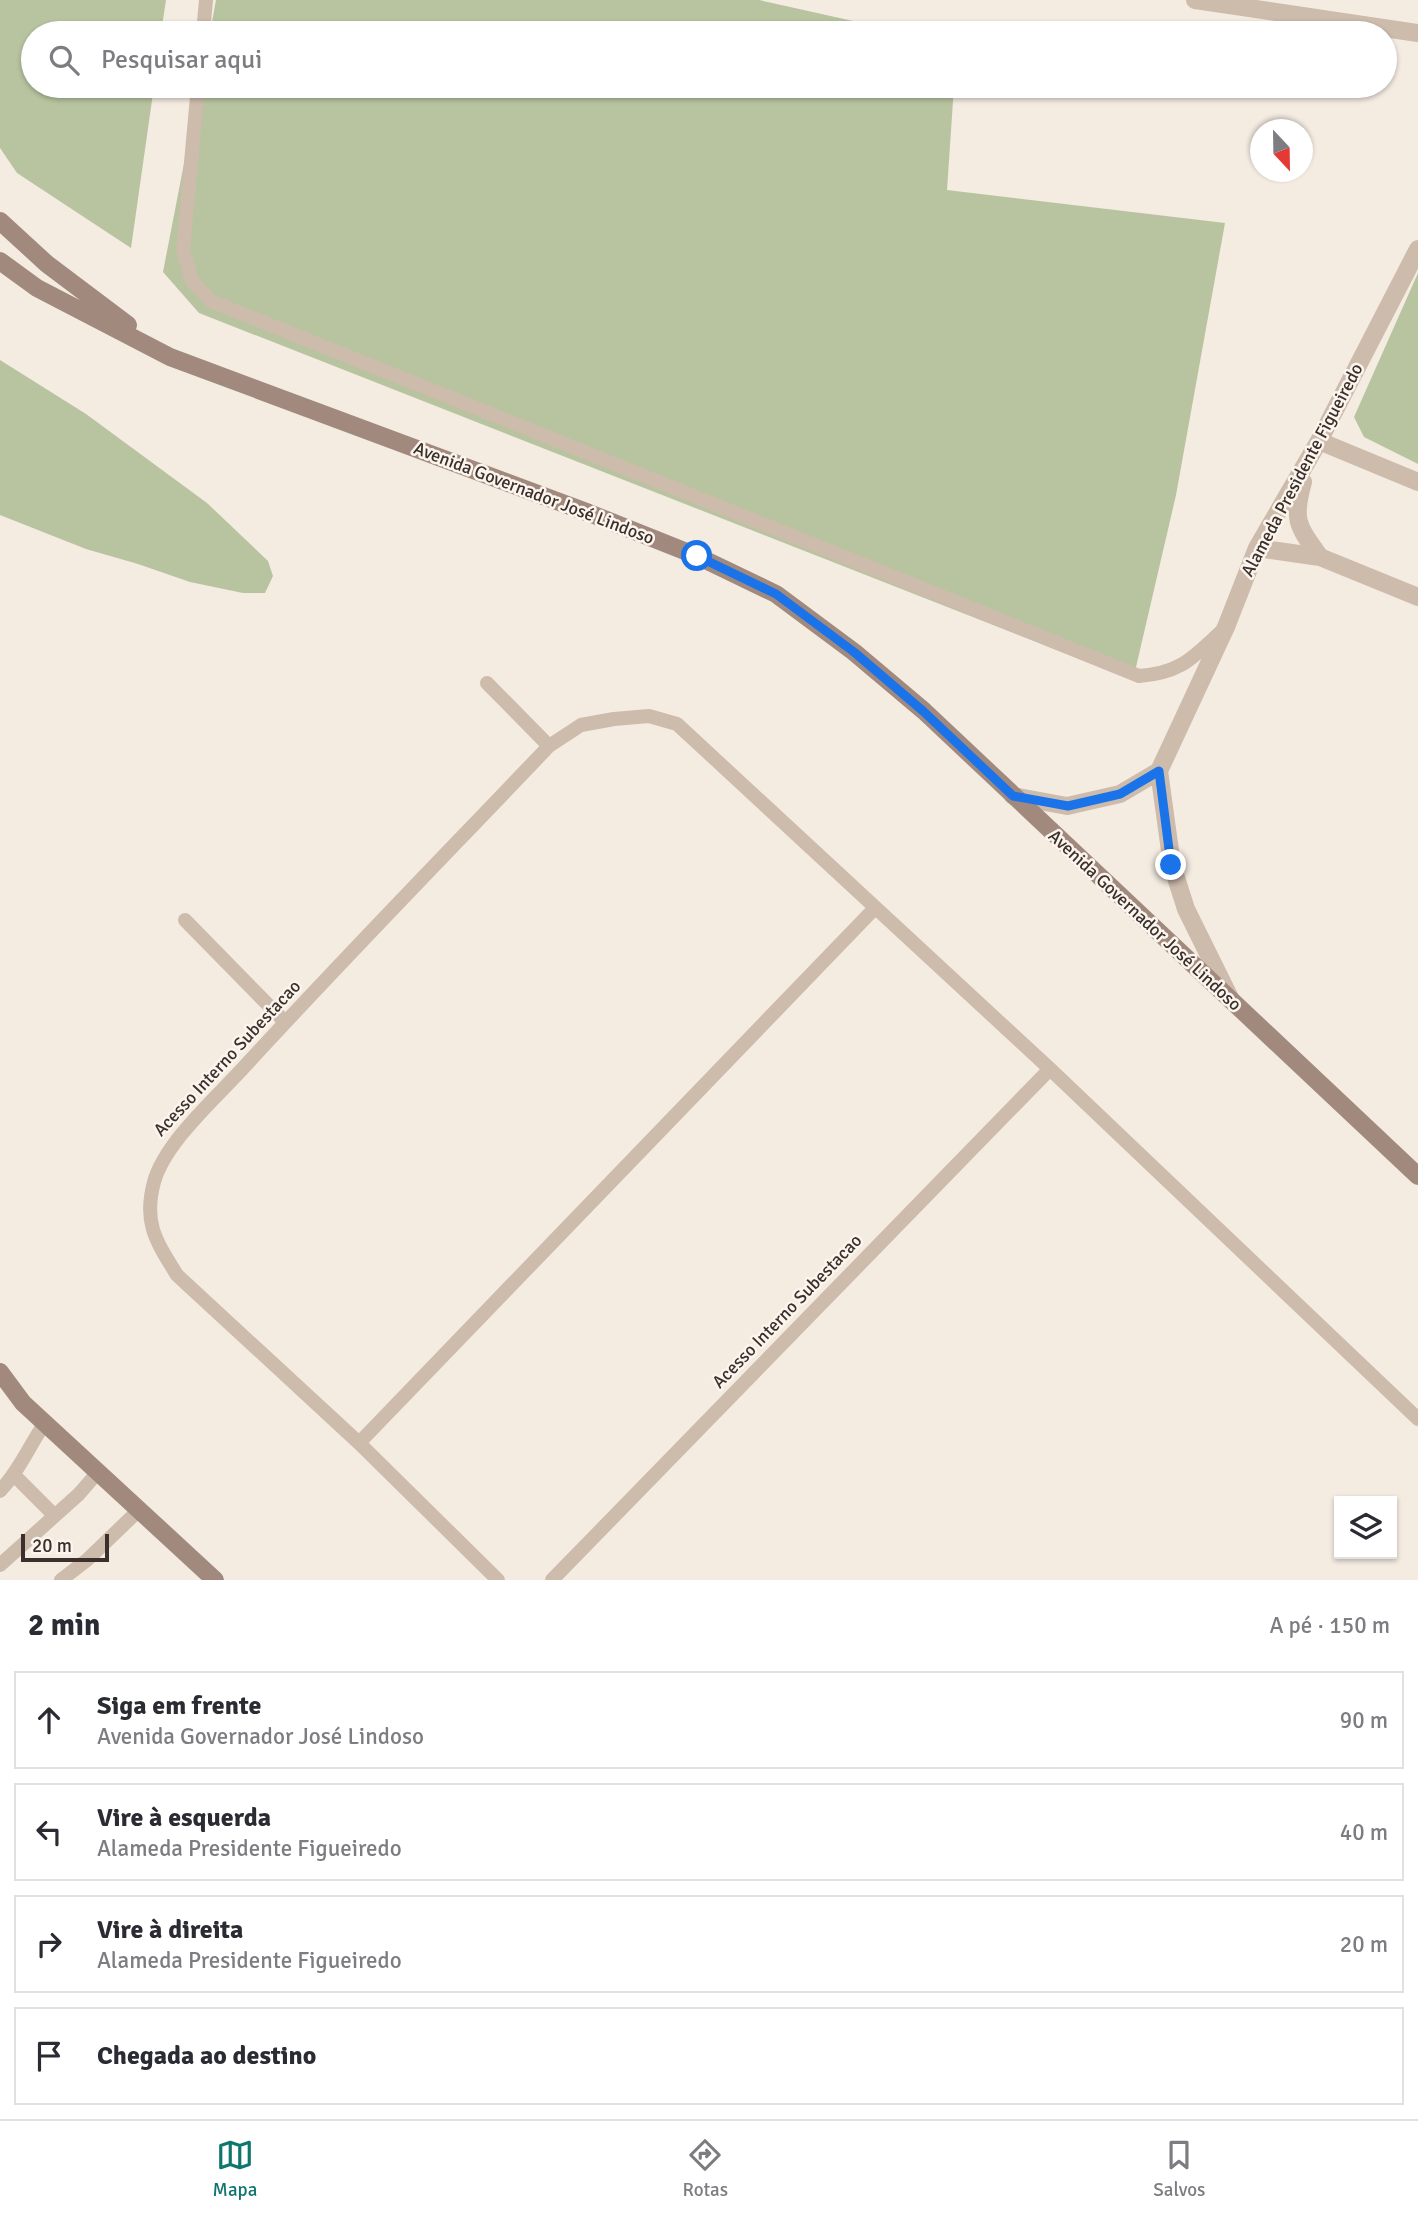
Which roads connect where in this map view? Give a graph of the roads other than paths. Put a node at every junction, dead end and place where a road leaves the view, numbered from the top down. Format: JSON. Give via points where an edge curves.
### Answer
{"nodes":[{"id":1,"x":206,"y":0,"type":"edge"},
{"id":2,"x":1195,"y":0,"type":"edge"},
{"id":3,"x":204,"y":21,"type":"edge"},
{"id":4,"x":1337,"y":21,"type":"edge"},
{"id":5,"x":1397,"y":30,"type":"edge"},
{"id":6,"x":1418,"y":33,"type":"edge"},
{"id":7,"x":197,"y":98,"type":"edge"},
{"id":8,"x":0,"y":221,"type":"edge"},
{"id":9,"x":1418,"y":249,"type":"edge"},
{"id":10,"x":0,"y":261,"type":"edge"},
{"id":11,"x":170,"y":357,"type":"junction"},
{"id":12,"x":1315,"y":448,"type":"junction"},
{"id":13,"x":1418,"y":482,"type":"edge"},
{"id":14,"x":1257,"y":548,"type":"junction"},
{"id":15,"x":1320,"y":557,"type":"junction"},
{"id":16,"x":1418,"y":597,"type":"edge"},
{"id":17,"x":1226,"y":627,"type":"junction"},
{"id":18,"x":487,"y":683,"type":"dead end"},
{"id":19,"x":549,"y":746,"type":"junction"},
{"id":20,"x":1159,"y":771,"type":"junction"},
{"id":21,"x":1013,"y":796,"type":"junction"},
{"id":22,"x":875,"y":908,"type":"junction"},
{"id":23,"x":185,"y":920,"type":"dead end"},
{"id":24,"x":1233,"y":1003,"type":"junction"},
{"id":25,"x":285,"y":1022,"type":"junction"},
{"id":26,"x":1050,"y":1069,"type":"junction"},
{"id":27,"x":1418,"y":1176,"type":"edge"},
{"id":28,"x":0,"y":1372,"type":"edge"},
{"id":29,"x":0,"y":1387,"type":"edge"},
{"id":30,"x":23,"y":1403,"type":"junction"},
{"id":31,"x":1418,"y":1419,"type":"edge"},
{"id":32,"x":45,"y":1423,"type":"junction"},
{"id":33,"x":359,"y":1443,"type":"junction"},
{"id":34,"x":98,"y":1472,"type":"junction"},
{"id":35,"x":15,"y":1476,"type":"junction"},
{"id":36,"x":0,"y":1491,"type":"edge"},
{"id":37,"x":139,"y":1510,"type":"junction"},
{"id":38,"x":54,"y":1515,"type":"junction"},
{"id":39,"x":0,"y":1565,"type":"edge"},
{"id":40,"x":61,"y":1580,"type":"edge"},
{"id":41,"x":215,"y":1580,"type":"edge"},
{"id":42,"x":498,"y":1580,"type":"edge"},
{"id":43,"x":552,"y":1580,"type":"edge"}],
"edges":[{"from":1,"to":3,"type":"lane"},
{"from":2,"to":4,"type":"street"},
{"from":5,"to":6,"type":"street"},
{"from":7,"to":17,"type":"lane","via":[[183,250],[192,281],[211,301],[1139,676],[1162,674],[1187,663]]},
{"from":8,"to":11,"type":"main road","via":[[47,264]]},
{"from":9,"to":12,"type":"street","name":"Alameda Presidente Figueiredo"},
{"from":10,"to":11,"type":"main road","name":"Avenida Governador José Lindoso","via":[[37,288]]},
{"from":11,"to":21,"type":"main road","name":"Avenida Governador José Lindoso","via":[[589,513],[776,594],[854,652]]},
{"from":12,"to":13,"type":"street"},
{"from":12,"to":14,"type":"street","name":"Alameda Presidente Figueiredo"},
{"from":12,"to":15,"type":"street","via":[[1297,503],[1298,526]]},
{"from":14,"to":15,"type":"street"},
{"from":14,"to":17,"type":"street","name":"Alameda Presidente Figueiredo"},
{"from":15,"to":16,"type":"street"},
{"from":17,"to":20,"type":"street","name":"Alameda Presidente Figueiredo"},
{"from":18,"to":19,"type":"lane"},
{"from":19,"to":22,"type":"lane","name":"Acesso Interno Subestacao","via":[[581,724],[649,716],[677,724]]},
{"from":19,"to":25,"type":"lane","name":"Acesso Interno Subestacao"},
{"from":20,"to":21,"type":"street","via":[[1120,794],[1068,806]]},
{"from":20,"to":24,"type":"street","via":[[1171,865],[1186,909]]},
{"from":21,"to":24,"type":"main road","name":"Avenida Governador José Lindoso"},
{"from":22,"to":26,"type":"lane","name":"Acesso Interno Subestacao"},
{"from":22,"to":33,"type":"lane"},
{"from":23,"to":25,"type":"lane"},
{"from":24,"to":27,"type":"main road","name":"Avenida Governador José Lindoso"},
{"from":25,"to":33,"type":"lane","name":"Acesso Interno Subestacao","via":[[167,1151],[154,1180],[148,1212],[158,1243],[177,1275]]},
{"from":26,"to":31,"type":"lane","name":"Acesso Interno Subestacao"},
{"from":26,"to":43,"type":"lane","name":"Acesso Interno Subestacao"},
{"from":28,"to":30,"type":"main road"},
{"from":29,"to":30,"type":"lane"},
{"from":30,"to":32,"type":"main road"},
{"from":32,"to":34,"type":"main road"},
{"from":32,"to":35,"type":"lane"},
{"from":33,"to":42,"type":"lane","name":"Acesso Interno Subestacao"},
{"from":34,"to":37,"type":"main road"},
{"from":34,"to":38,"type":"lane"},
{"from":35,"to":36,"type":"lane"},
{"from":35,"to":38,"type":"lane"},
{"from":37,"to":40,"type":"lane"},
{"from":37,"to":41,"type":"main road"},
{"from":38,"to":39,"type":"lane"}]}
